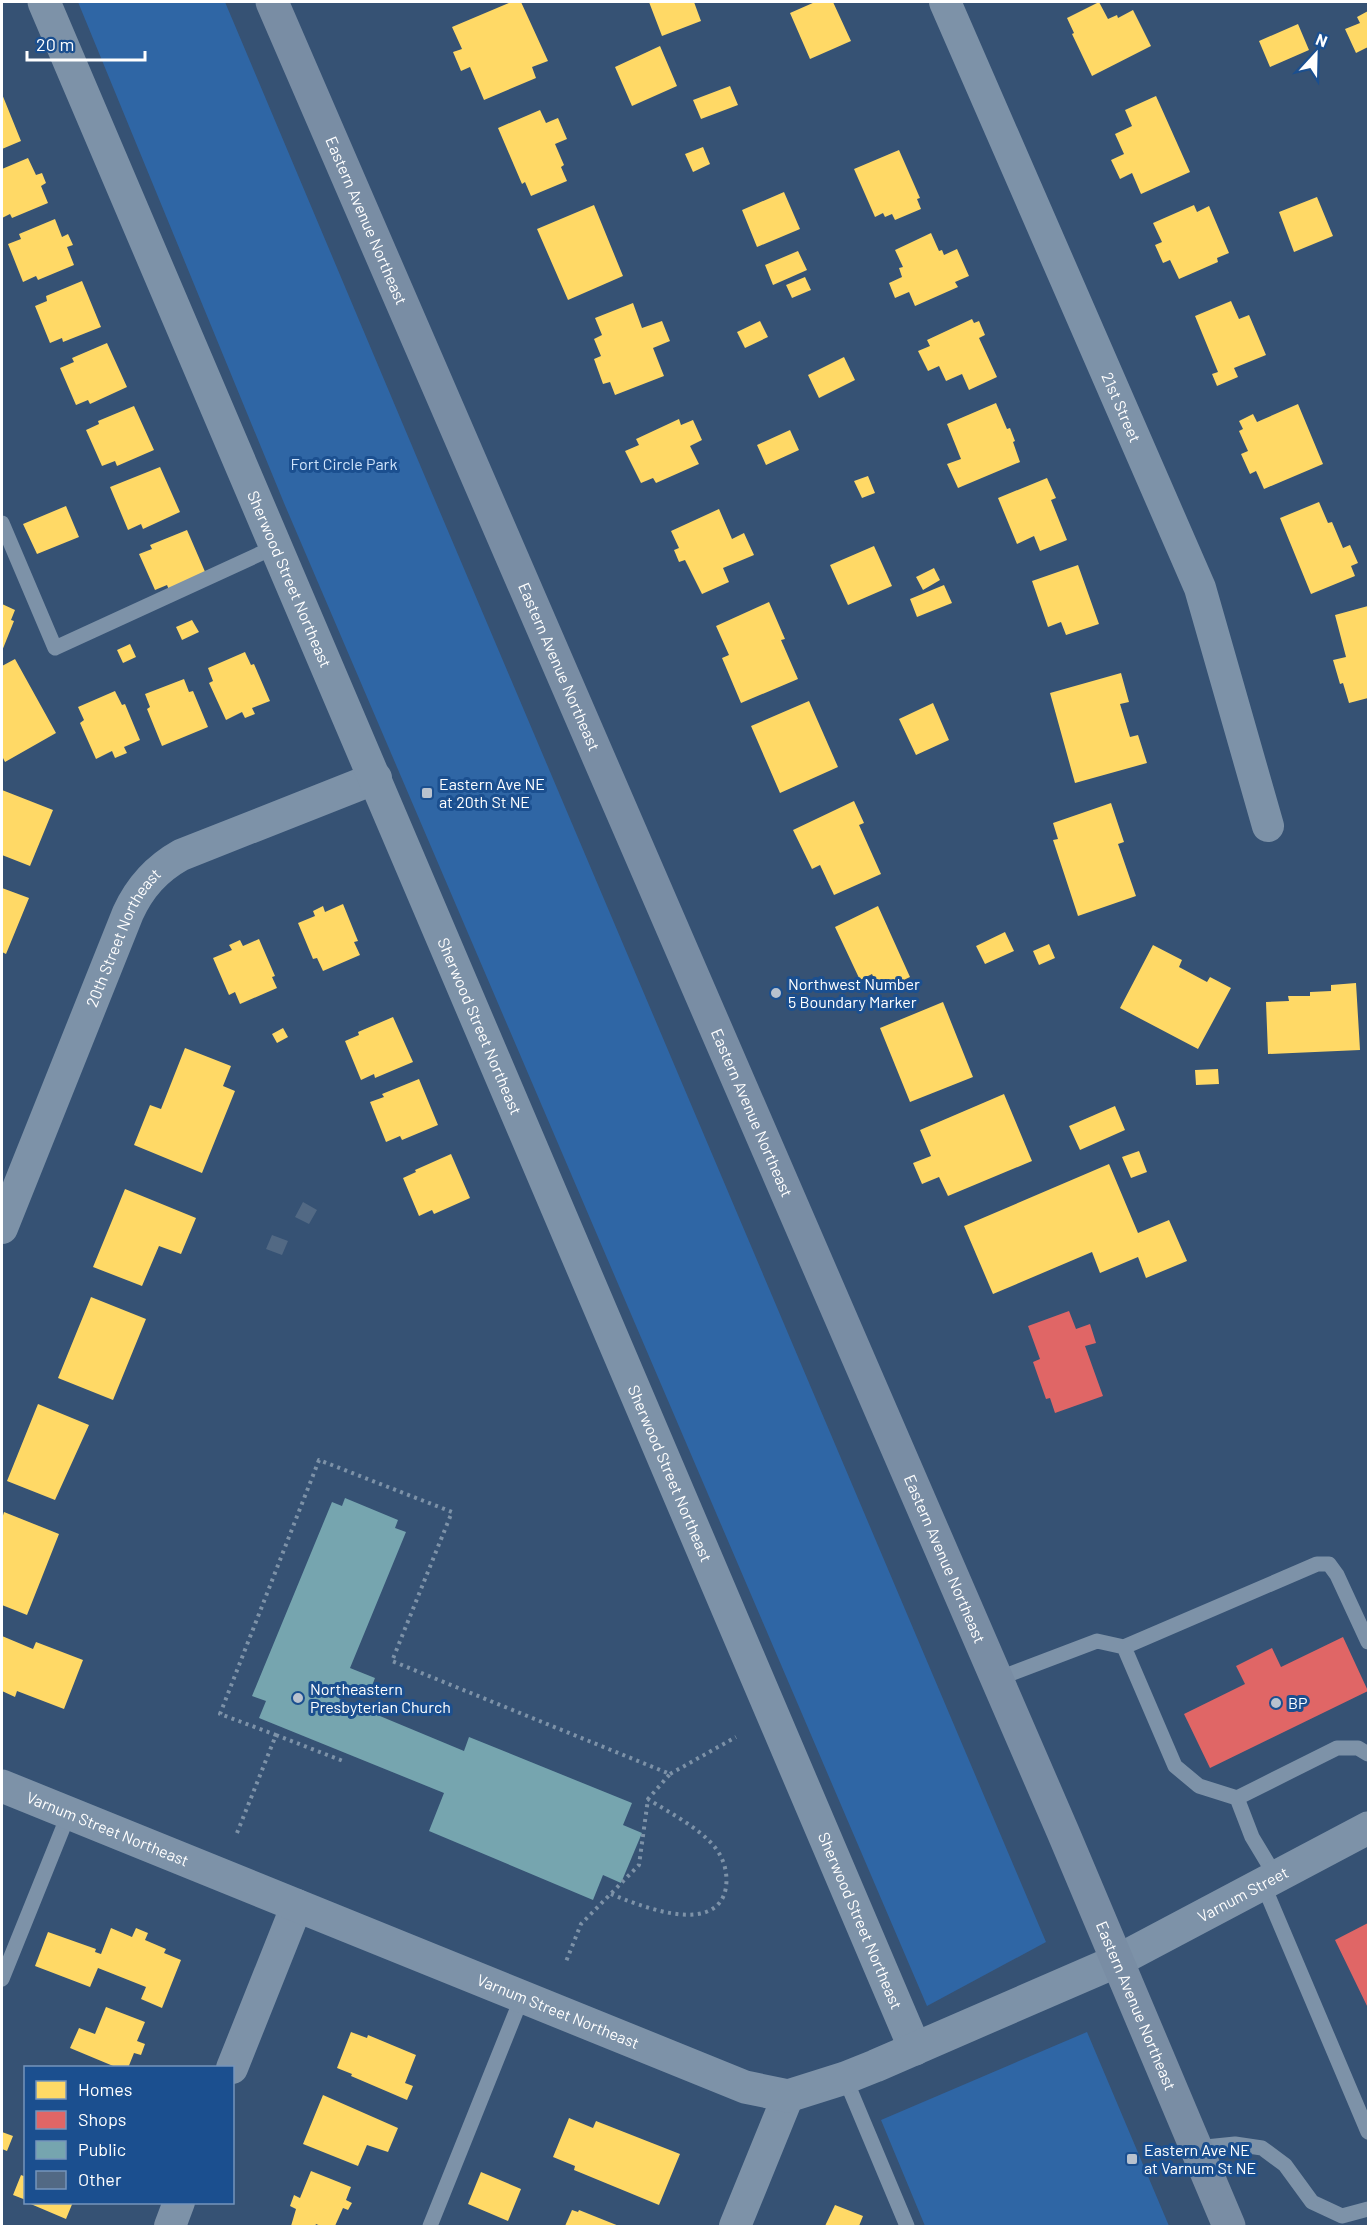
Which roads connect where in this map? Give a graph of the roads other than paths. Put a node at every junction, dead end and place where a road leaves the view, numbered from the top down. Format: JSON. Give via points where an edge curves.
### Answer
{"nodes":[{"id":1,"x":44,"y":2,"type":"edge"},
{"id":2,"x":272,"y":2,"type":"edge"},
{"id":3,"x":945,"y":2,"type":"edge"},
{"id":4,"x":2,"y":523,"type":"edge"},
{"id":5,"x":277,"y":546,"type":"junction"},
{"id":6,"x":376,"y":778,"type":"junction"},
{"id":7,"x":1268,"y":826,"type":"dead end"},
{"id":8,"x":2,"y":1228,"type":"edge"},
{"id":9,"x":1368,"y":1642,"type":"edge"},
{"id":10,"x":1124,"y":1647,"type":"junction"},
{"id":11,"x":997,"y":1679,"type":"junction"},
{"id":12,"x":1365,"y":1748,"type":"edge"},
{"id":13,"x":2,"y":1786,"type":"edge"},
{"id":14,"x":1237,"y":1798,"type":"junction"},
{"id":15,"x":69,"y":1813,"type":"junction"},
{"id":16,"x":1368,"y":1828,"type":"edge"},
{"id":17,"x":1270,"y":1880,"type":"junction"},
{"id":18,"x":297,"y":1905,"type":"junction"},
{"id":19,"x":1117,"y":1961,"type":"junction"},
{"id":20,"x":2,"y":1979,"type":"edge"},
{"id":21,"x":522,"y":1997,"type":"junction"},
{"id":22,"x":915,"y":2049,"type":"junction"},
{"id":23,"x":233,"y":2066,"type":"edge"},
{"id":24,"x":845,"y":2078,"type":"junction"},
{"id":25,"x":788,"y":2096,"type":"junction"},
{"id":26,"x":1368,"y":2132,"type":"edge"},
{"id":27,"x":1196,"y":2148,"type":"junction"},
{"id":28,"x":178,"y":2204,"type":"edge"},
{"id":29,"x":1368,"y":2209,"type":"edge"},
{"id":30,"x":170,"y":2226,"type":"edge"},
{"id":31,"x":430,"y":2226,"type":"edge"},
{"id":32,"x":735,"y":2226,"type":"edge"},
{"id":33,"x":907,"y":2226,"type":"edge"},
{"id":34,"x":1229,"y":2226,"type":"edge"}],
"edges":[{"from":1,"to":5,"type":"street","name":"Sherwood Street Northeast"},
{"from":2,"to":11,"type":"main road","name":"Eastern Avenue Northeast"},
{"from":3,"to":7,"type":"street","name":"21st Street","via":[[1200,588]]},
{"from":4,"to":5,"type":"lane","via":[[55,648]]},
{"from":5,"to":6,"type":"street","name":"Sherwood Street Northeast"},
{"from":6,"to":8,"type":"street","name":"20th Street Northeast","via":[[181,855],[144,885],[128,913]]},
{"from":6,"to":22,"type":"street","name":"Sherwood Street Northeast"},
{"from":9,"to":10,"type":"lane","via":[[1337,1575],[1329,1564],[1317,1564]]},
{"from":10,"to":11,"type":"lane","via":[[1097,1641]]},
{"from":10,"to":14,"type":"lane","via":[[1175,1766],[1199,1786]]},
{"from":11,"to":19,"type":"main road","name":"Eastern Avenue Northeast"},
{"from":12,"to":14,"type":"lane","via":[[1337,1748]]},
{"from":13,"to":15,"type":"street","name":"Varnum Street Northeast"},
{"from":14,"to":17,"type":"lane"},
{"from":15,"to":18,"type":"street","name":"Varnum Street Northeast"},
{"from":15,"to":20,"type":"lane"},
{"from":16,"to":17,"type":"street","name":"Varnum Street"},
{"from":17,"to":19,"type":"street","name":"Varnum Street"},
{"from":17,"to":26,"type":"lane"},
{"from":18,"to":21,"type":"street","name":"Varnum Street Northeast"},
{"from":18,"to":23,"type":"street"},
{"from":19,"to":22,"type":"street","name":"Varnum Street Northeast"},
{"from":19,"to":27,"type":"main road","name":"Eastern Avenue Northeast"},
{"from":21,"to":25,"type":"street","name":"Varnum Street Northeast","via":[[746,2087]]},
{"from":21,"to":31,"type":"lane"},
{"from":22,"to":24,"type":"street","name":"Varnum Street Northeast"},
{"from":24,"to":25,"type":"street","name":"Varnum Street Northeast"},
{"from":24,"to":33,"type":"lane"},
{"from":25,"to":32,"type":"street"},
{"from":27,"to":29,"type":"lane","via":[[1235,2144],[1262,2148],[1285,2165],[1312,2202],[1342,2216]]},
{"from":27,"to":34,"type":"main road","name":"Eastern Avenue Northeast"},
{"from":28,"to":30,"type":"street"}]}
